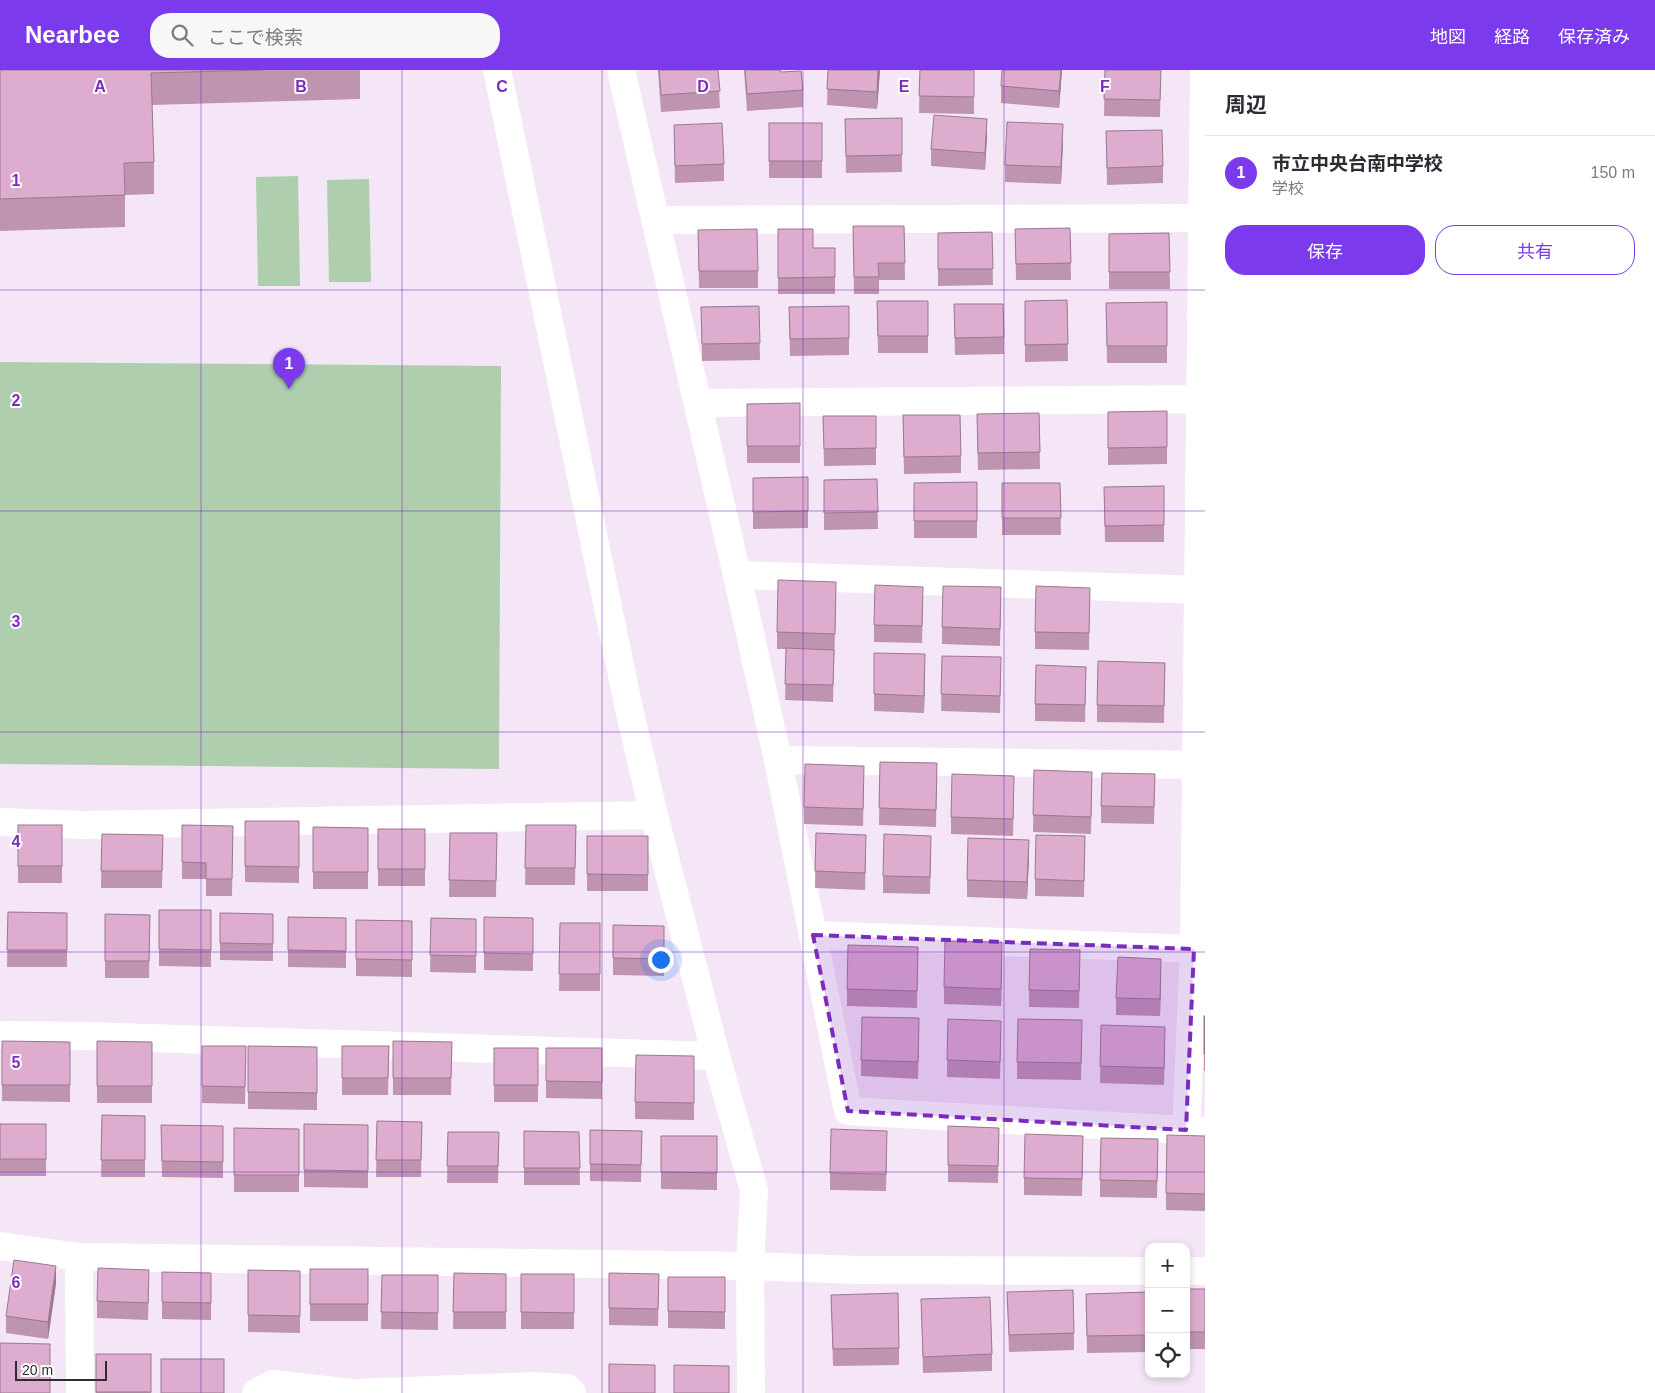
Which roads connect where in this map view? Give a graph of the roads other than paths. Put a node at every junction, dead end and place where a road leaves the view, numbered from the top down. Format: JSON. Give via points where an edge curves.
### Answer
{"nodes":[{"id":1,"x":497,"y":70,"type":"edge"},
{"id":2,"x":621,"y":70,"type":"edge"},
{"id":3,"x":1204,"y":70,"type":"edge"},
{"id":4,"x":1202,"y":218,"type":"junction"},
{"id":5,"x":655,"y":220,"type":"junction"},
{"id":6,"x":1200,"y":399,"type":"junction"},
{"id":7,"x":698,"y":402,"type":"junction"},
{"id":8,"x":738,"y":575,"type":"junction"},
{"id":9,"x":1201,"y":589,"type":"edge"},
{"id":10,"x":778,"y":760,"type":"junction"},
{"id":11,"x":1196,"y":765,"type":"junction"},
{"id":12,"x":654,"y":815,"type":"junction"},
{"id":13,"x":0,"y":822,"type":"edge"},
{"id":14,"x":813,"y":934,"type":"junction"},
{"id":15,"x":1194,"y":949,"type":"junction"},
{"id":16,"x":0,"y":1035,"type":"edge"},
{"id":17,"x":716,"y":1056,"type":"junction"},
{"id":18,"x":1196,"y":1130,"type":"edge"},
{"id":19,"x":0,"y":1246,"type":"edge"},
{"id":20,"x":79,"y":1257,"type":"junction"},
{"id":21,"x":750,"y":1266,"type":"junction"},
{"id":22,"x":1145,"y":1271,"type":"edge"},
{"id":23,"x":1190,"y":1271,"type":"edge"},
{"id":24,"x":1205,"y":1271,"type":"edge"},
{"id":25,"x":80,"y":1393,"type":"edge"},
{"id":26,"x":256,"y":1393,"type":"edge"},
{"id":27,"x":351,"y":1393,"type":"edge"},
{"id":28,"x":355,"y":1393,"type":"edge"},
{"id":29,"x":572,"y":1393,"type":"edge"},
{"id":30,"x":751,"y":1393,"type":"edge"}],
"edges":[{"from":1,"to":12,"type":"street","via":[[629,709]]},
{"from":2,"to":5,"type":"street"},
{"from":3,"to":4,"type":"street"},
{"from":4,"to":5,"type":"street"},
{"from":4,"to":6,"type":"street"},
{"from":5,"to":7,"type":"street"},
{"from":6,"to":7,"type":"street"},
{"from":6,"to":9,"type":"street"},
{"from":7,"to":8,"type":"street"},
{"from":8,"to":9,"type":"street"},
{"from":8,"to":10,"type":"street"},
{"from":9,"to":11,"type":"street"},
{"from":10,"to":11,"type":"street"},
{"from":10,"to":14,"type":"street"},
{"from":11,"to":15,"type":"street"},
{"from":12,"to":13,"type":"street","via":[[85,824]]},
{"from":12,"to":17,"type":"street"},
{"from":14,"to":15,"type":"street"},
{"from":14,"to":18,"type":"street","via":[[848,1111]]},
{"from":15,"to":18,"type":"street"},
{"from":16,"to":17,"type":"street"},
{"from":17,"to":21,"type":"street","via":[[754,1190]]},
{"from":19,"to":20,"type":"street"},
{"from":20,"to":21,"type":"street"},
{"from":20,"to":25,"type":"street"},
{"from":21,"to":22,"type":"street","via":[[860,1270]]},
{"from":21,"to":30,"type":"street"},
{"from":23,"to":24,"type":"street"},
{"from":26,"to":27,"type":"street","via":[[273,1384]]},
{"from":28,"to":29,"type":"street","via":[[534,1386],[567,1388]]}]}
